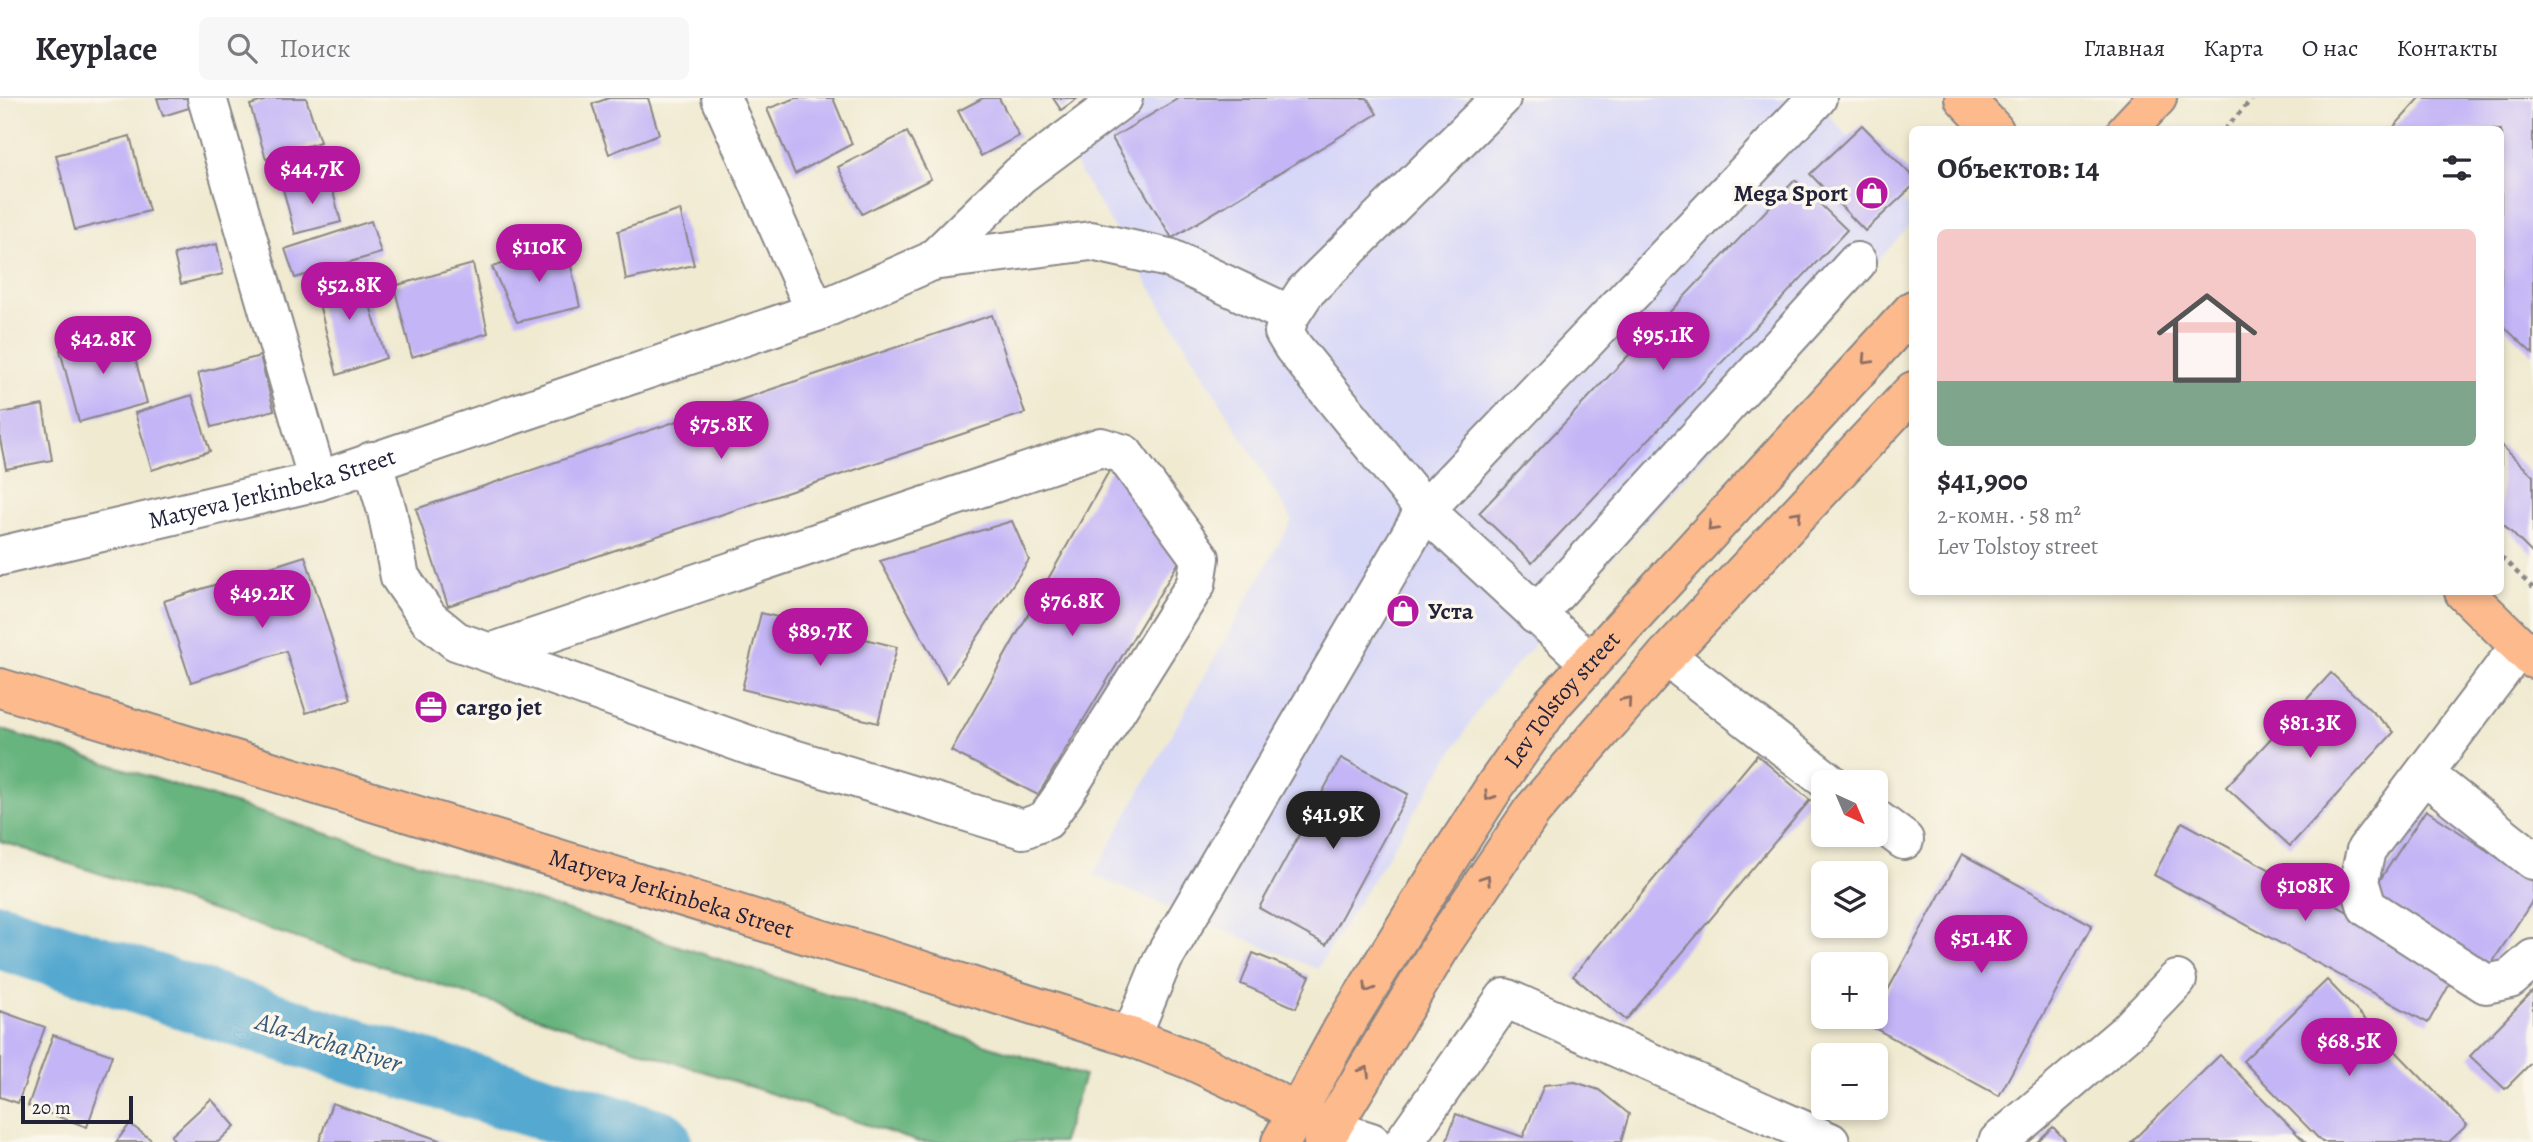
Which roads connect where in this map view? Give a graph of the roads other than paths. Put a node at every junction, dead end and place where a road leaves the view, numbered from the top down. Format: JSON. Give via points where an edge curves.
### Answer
{"nodes":[{"id":1,"x":207,"y":98,"type":"edge"},
{"id":2,"x":721,"y":98,"type":"edge"},
{"id":3,"x":1123,"y":98,"type":"edge"},
{"id":4,"x":1502,"y":98,"type":"edge"},
{"id":5,"x":1817,"y":98,"type":"edge"},
{"id":6,"x":1964,"y":98,"type":"edge"},
{"id":7,"x":2157,"y":98,"type":"edge"},
{"id":8,"x":1990,"y":126,"type":"edge"},
{"id":9,"x":2131,"y":126,"type":"edge"},
{"id":10,"x":932,"y":261,"type":"junction"},
{"id":11,"x":1857,"y":262,"type":"dead end"},
{"id":12,"x":816,"y":312,"type":"junction"},
{"id":13,"x":1909,"y":314,"type":"edge"},
{"id":14,"x":1290,"y":315,"type":"junction"},
{"id":15,"x":1909,"y":394,"type":"edge"},
{"id":16,"x":372,"y":461,"type":"junction"},
{"id":17,"x":318,"y":481,"type":"junction"},
{"id":18,"x":1425,"y":510,"type":"junction"},
{"id":19,"x":0,"y":556,"type":"edge"},
{"id":20,"x":2467,"y":595,"type":"edge"},
{"id":21,"x":1536,"y":615,"type":"junction"},
{"id":22,"x":2527,"y":652,"type":"edge"},
{"id":23,"x":490,"y":653,"type":"junction"},
{"id":24,"x":1666,"y":656,"type":"junction"},
{"id":25,"x":1589,"y":662,"type":"junction"},
{"id":26,"x":0,"y":688,"type":"edge"},
{"id":27,"x":1813,"y":770,"type":"edge"},
{"id":28,"x":2424,"y":774,"type":"junction"},
{"id":29,"x":2533,"y":860,"type":"edge"},
{"id":30,"x":2533,"y":959,"type":"edge"},
{"id":31,"x":2177,"y":980,"type":"dead end"},
{"id":32,"x":1131,"y":1037,"type":"junction"},
{"id":33,"x":1308,"y":1132,"type":"edge"},
{"id":34,"x":1371,"y":1142,"type":"edge"},
{"id":35,"x":1404,"y":1142,"type":"edge"},
{"id":36,"x":1830,"y":1142,"type":"edge"},
{"id":37,"x":1998,"y":1142,"type":"edge"}],
"edges":[{"from":1,"to":17,"type":"street"},
{"from":2,"to":12,"type":"street"},
{"from":3,"to":10,"type":"street","via":[[1020,175]]},
{"from":4,"to":14,"type":"street","via":[[1305,292]]},
{"from":5,"to":18,"type":"street"},
{"from":6,"to":8,"type":"main road"},
{"from":7,"to":9,"type":"main road"},
{"from":10,"to":12,"type":"street","name":"Matyeva Jerkinbeka Street"},
{"from":10,"to":14,"type":"street","via":[[1091,241],[1168,258]]},
{"from":11,"to":21,"type":"street"},
{"from":12,"to":16,"type":"street","name":"Matyeva Jerkinbeka Street"},
{"from":13,"to":25,"type":"main road","name":"Lev Tolstoy street","one_way":true},
{"from":14,"to":18,"type":"street","via":[[1284,332],[1293,347]]},
{"from":24,"to":15,"type":"main road","name":"Lev Tolstoy street","one_way":true},
{"from":16,"to":17,"type":"street","name":"Matyeva Jerkinbeka Street"},
{"from":16,"to":23,"type":"street","via":[[400,577],[429,619],[456,641]]},
{"from":17,"to":19,"type":"street","name":"Matyeva Jerkinbeka Street"},
{"from":18,"to":21,"type":"street"},
{"from":18,"to":32,"type":"street","via":[[1163,959]]},
{"from":20,"to":22,"type":"main road"},
{"from":21,"to":25,"type":"street"},
{"from":22,"to":28,"type":"street"},
{"from":23,"to":23,"type":"street","via":[[754,747],[1023,829],[1046,820],[1066,792],[1196,584],[1200,558],[1124,454],[1101,447]]},
{"from":24,"to":27,"type":"street"},
{"from":33,"to":24,"type":"main road","name":"Lev Tolstoy street","one_way":true,"via":[[1532,811]]},
{"from":25,"to":33,"type":"main road","name":"Lev Tolstoy street","one_way":true,"via":[[1553,703],[1495,786],[1342,1030]]},
{"from":26,"to":32,"type":"main road","name":"Matyeva Jerkinbeka Street"},
{"from":28,"to":29,"type":"street"},
{"from":28,"to":30,"type":"street","via":[[2366,850],[2359,881],[2367,907],[2486,984],[2510,979]]},
{"from":31,"to":37,"type":"street","via":[[2127,1032]]},
{"from":32,"to":33,"type":"main road","name":"Matyeva Jerkinbeka Street","via":[[1194,1061]]},
{"from":33,"to":34,"type":"street"},
{"from":35,"to":36,"type":"street","via":[[1505,998]]}]}
